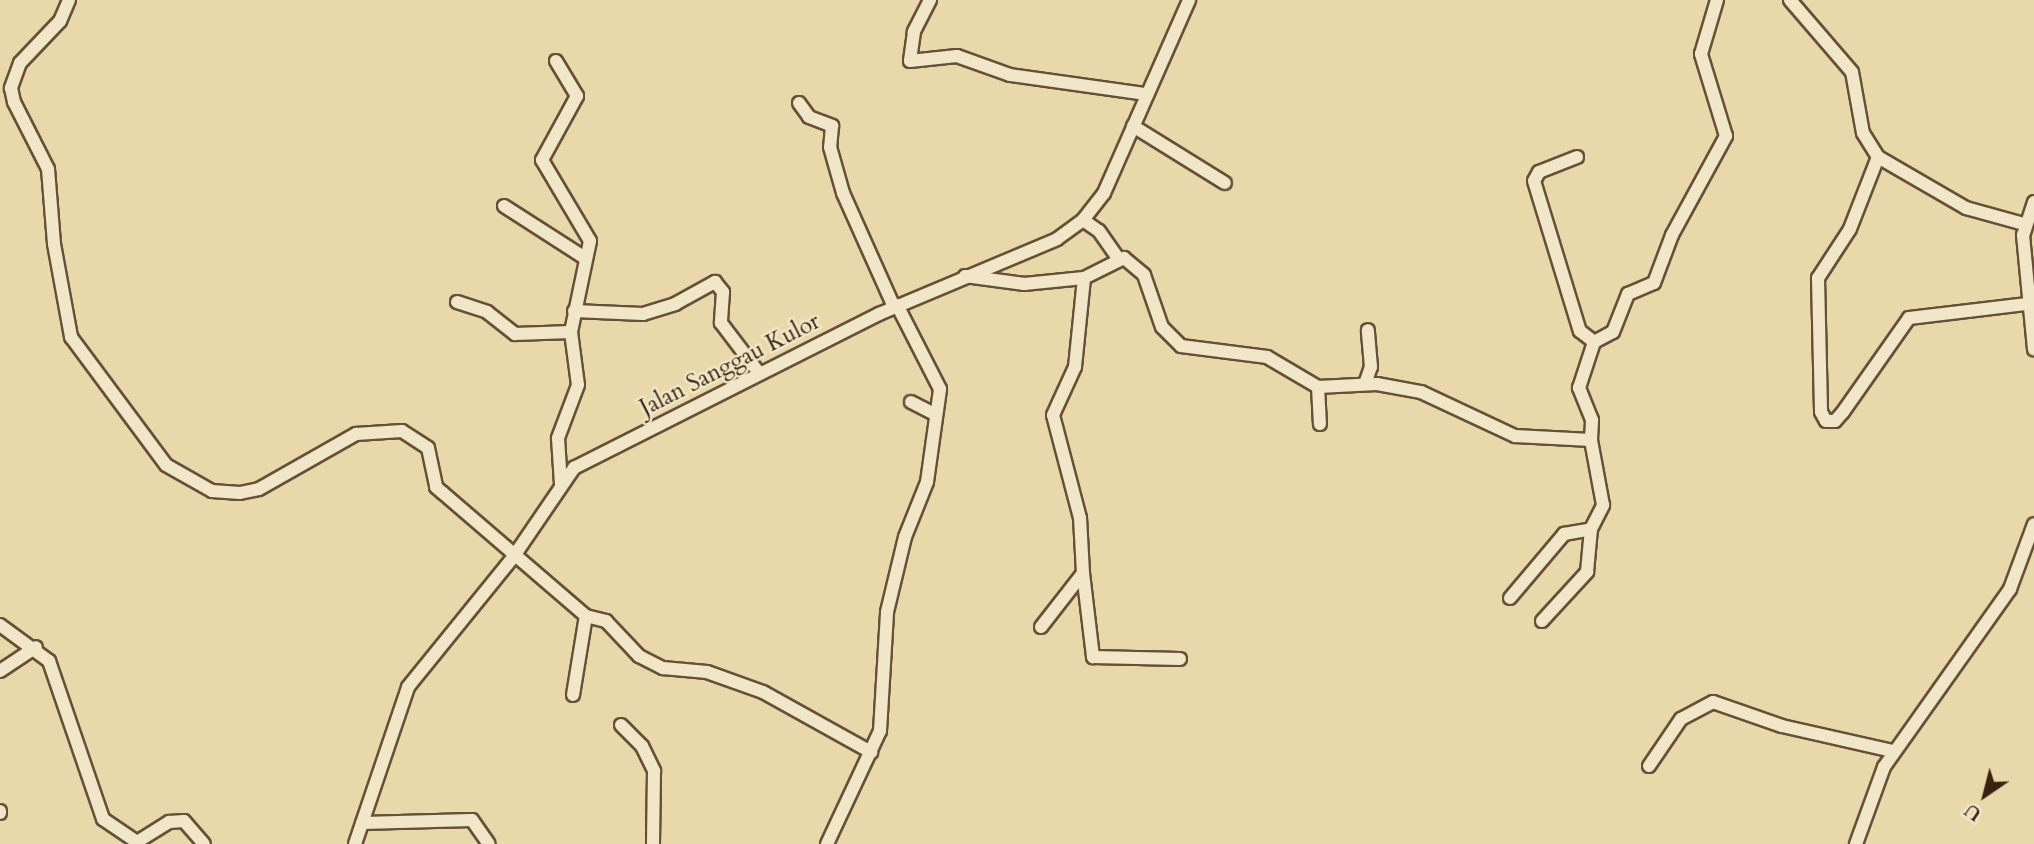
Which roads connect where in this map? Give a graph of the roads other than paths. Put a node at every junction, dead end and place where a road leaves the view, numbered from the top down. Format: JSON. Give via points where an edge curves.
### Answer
{"nodes":[{"id":1,"x":69,"y":0,"type":"edge"},
{"id":2,"x":930,"y":0,"type":"edge"},
{"id":3,"x":1189,"y":0,"type":"edge"},
{"id":4,"x":1717,"y":0,"type":"edge"},
{"id":5,"x":1790,"y":0,"type":"edge"},
{"id":6,"x":556,"y":61,"type":"dead end"},
{"id":7,"x":1146,"y":94,"type":"junction"},
{"id":8,"x":799,"y":103,"type":"dead end"},
{"id":9,"x":1133,"y":126,"type":"junction"},
{"id":10,"x":1577,"y":157,"type":"dead end"},
{"id":11,"x":1878,"y":157,"type":"junction"},
{"id":12,"x":1225,"y":183,"type":"dead end"},
{"id":13,"x":2034,"y":202,"type":"edge"},
{"id":14,"x":504,"y":206,"type":"dead end"},
{"id":15,"x":1083,"y":220,"type":"junction"},
{"id":16,"x":2024,"y":224,"type":"junction"},
{"id":17,"x":1117,"y":257,"type":"junction"},
{"id":18,"x":585,"y":258,"type":"junction"},
{"id":19,"x":965,"y":275,"type":"junction"},
{"id":20,"x":1084,"y":278,"type":"junction"},
{"id":21,"x":457,"y":302,"type":"dead end"},
{"id":22,"x":2033,"y":303,"type":"edge"},
{"id":23,"x":895,"y":306,"type":"junction"},
{"id":24,"x":574,"y":311,"type":"junction"},
{"id":25,"x":1368,"y":330,"type":"dead end"},
{"id":26,"x":571,"y":332,"type":"junction"},
{"id":27,"x":1594,"y":342,"type":"junction"},
{"id":28,"x":2034,"y":349,"type":"edge"},
{"id":29,"x":759,"y":373,"type":"junction"},
{"id":30,"x":1365,"y":384,"type":"junction"},
{"id":31,"x":1318,"y":387,"type":"junction"},
{"id":32,"x":911,"y":402,"type":"dead end"},
{"id":33,"x":935,"y":414,"type":"junction"},
{"id":34,"x":1320,"y":424,"type":"dead end"},
{"id":35,"x":1591,"y":440,"type":"junction"},
{"id":36,"x":561,"y":485,"type":"junction"},
{"id":37,"x":2034,"y":524,"type":"edge"},
{"id":38,"x":1591,"y":529,"type":"junction"},
{"id":39,"x":514,"y":556,"type":"junction"},
{"id":40,"x":1083,"y":573,"type":"junction"},
{"id":41,"x":1510,"y":598,"type":"dead end"},
{"id":42,"x":586,"y":616,"type":"junction"},
{"id":43,"x":1542,"y":621,"type":"dead end"},
{"id":44,"x":0,"y":625,"type":"edge"},
{"id":45,"x":1041,"y":627,"type":"dead end"},
{"id":46,"x":36,"y":647,"type":"junction"},
{"id":47,"x":1180,"y":659,"type":"dead end"},
{"id":48,"x":0,"y":671,"type":"edge"},
{"id":49,"x":573,"y":695,"type":"dead end"},
{"id":50,"x":621,"y":725,"type":"dead end"},
{"id":51,"x":1893,"y":751,"type":"junction"},
{"id":52,"x":871,"y":752,"type":"junction"},
{"id":53,"x":1649,"y":766,"type":"dead end"},
{"id":54,"x":362,"y":823,"type":"junction"},
{"id":55,"x":204,"y":844,"type":"edge"},
{"id":56,"x":355,"y":844,"type":"edge"},
{"id":57,"x":489,"y":844,"type":"edge"},
{"id":58,"x":653,"y":844,"type":"edge"},
{"id":59,"x":827,"y":844,"type":"edge"},
{"id":60,"x":1856,"y":844,"type":"edge"}],
"edges":[{"from":1,"to":39,"type":"street","via":[[60,21],[20,63],[11,88],[48,169],[54,244],[71,337],[147,445],[185,479],[212,491],[240,493],[259,489],[356,433],[401,431],[432,454],[436,486]]},
{"from":2,"to":7,"type":"street","via":[[914,32],[910,61],[957,56],[1010,75]]},
{"from":3,"to":7,"type":"street","name":"Jalan Sanggau Kulor"},
{"from":4,"to":27,"type":"street","via":[[1701,54],[1727,126],[1724,142],[1672,234],[1654,283],[1628,294],[1613,332]]},
{"from":5,"to":11,"type":"street","via":[[1852,72],[1863,133]]},
{"from":6,"to":18,"type":"street","via":[[577,96],[542,160],[587,232]]},
{"from":7,"to":9,"type":"street","name":"Jalan Sanggau Kulor"},
{"from":8,"to":23,"type":"street","via":[[809,117],[832,126],[830,147],[843,193]]},
{"from":9,"to":12,"type":"street"},
{"from":9,"to":15,"type":"street","name":"Jalan Sanggau Kulor","via":[[1104,193]]},
{"from":10,"to":27,"type":"street","via":[[1539,172],[1534,181],[1580,331]]},
{"from":11,"to":16,"type":"street","via":[[1966,208]]},
{"from":11,"to":22,"type":"street","via":[[1850,229],[1818,278],[1821,412],[1826,421],[1843,412],[1909,318]]},
{"from":13,"to":16,"type":"street"},
{"from":14,"to":18,"type":"street"},
{"from":15,"to":17,"type":"street","via":[[1105,237]]},
{"from":15,"to":19,"type":"street","name":"Jalan Sanggau Kulor","via":[[1057,239]]},
{"from":16,"to":22,"type":"street"},
{"from":17,"to":20,"type":"street"},
{"from":17,"to":31,"type":"street","via":[[1139,267],[1162,327],[1181,346],[1267,357]]},
{"from":18,"to":24,"type":"street"},
{"from":19,"to":20,"type":"street","via":[[1024,284]]},
{"from":19,"to":23,"type":"street","name":"Jalan Sanggau Kulor"},
{"from":20,"to":40,"type":"street","via":[[1075,367],[1053,415],[1080,518]]},
{"from":21,"to":26,"type":"street","via":[[487,312],[515,334]]},
{"from":22,"to":28,"type":"street"},
{"from":23,"to":29,"type":"street","name":"Jalan Sanggau Kulor"},
{"from":23,"to":33,"type":"street","via":[[939,382]]},
{"from":24,"to":26,"type":"street"},
{"from":24,"to":29,"type":"street","via":[[643,314],[675,304],[715,282],[723,292],[721,323]]},
{"from":25,"to":30,"type":"street","via":[[1371,367]]},
{"from":26,"to":36,"type":"street","via":[[578,385],[558,438]]},
{"from":27,"to":35,"type":"street","via":[[1578,388],[1591,420]]},
{"from":29,"to":36,"type":"street","name":"Jalan Sanggau Kulor","via":[[591,457]]},
{"from":30,"to":31,"type":"street"},
{"from":30,"to":35,"type":"street","via":[[1421,392],[1516,436]]},
{"from":31,"to":34,"type":"street"},
{"from":32,"to":33,"type":"street"},
{"from":33,"to":52,"type":"street","via":[[928,482],[905,537],[887,612],[883,717]]},
{"from":35,"to":38,"type":"street","via":[[1603,505]]},
{"from":36,"to":39,"type":"street","name":"Jalan Sanggau Kulor"},
{"from":37,"to":51,"type":"street","via":[[2010,589]]},
{"from":38,"to":41,"type":"street","via":[[1564,534]]},
{"from":38,"to":43,"type":"street","via":[[1587,572]]},
{"from":39,"to":42,"type":"street","via":[[570,597]]},
{"from":39,"to":54,"type":"street","name":"Jalan Sanggau Kulor","via":[[408,687]]},
{"from":40,"to":45,"type":"street"},
{"from":40,"to":47,"type":"street","via":[[1093,657]]},
{"from":42,"to":49,"type":"street"},
{"from":42,"to":52,"type":"street","via":[[606,621],[654,665],[707,672],[764,692]]},
{"from":44,"to":46,"type":"street"},
{"from":46,"to":48,"type":"street"},
{"from":46,"to":55,"type":"street","via":[[51,666],[103,819],[137,842],[148,840],[169,822],[184,821]]},
{"from":50,"to":58,"type":"street","via":[[642,746],[654,771]]},
{"from":51,"to":53,"type":"street","via":[[1782,726],[1713,702],[1681,719]]},
{"from":51,"to":60,"type":"street","via":[[1868,801]]},
{"from":52,"to":59,"type":"street"},
{"from":54,"to":56,"type":"street","name":"Jalan Sanggau Kulor"},
{"from":54,"to":57,"type":"street","via":[[472,820]]}]}
